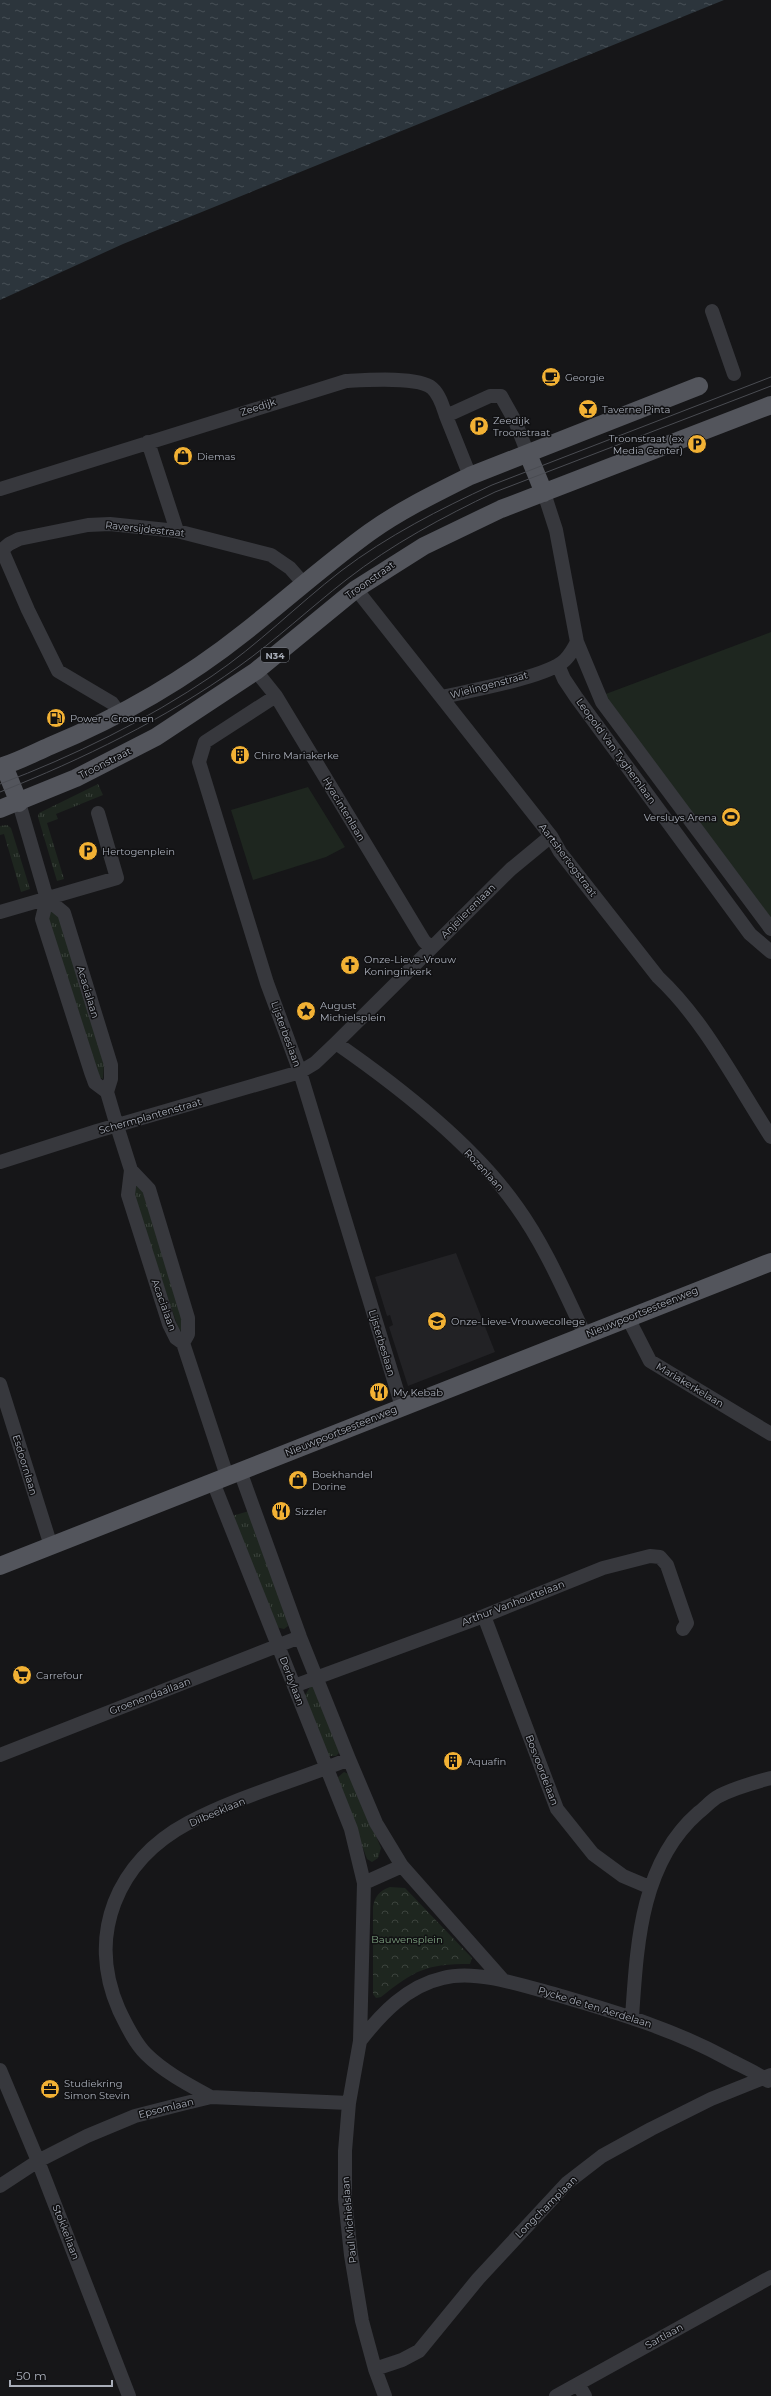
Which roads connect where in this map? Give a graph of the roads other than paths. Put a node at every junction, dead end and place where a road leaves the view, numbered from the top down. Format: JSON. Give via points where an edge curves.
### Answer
{"nodes":[{"id":1,"x":712,"y":311,"type":"dead end"},
{"id":2,"x":734,"y":374,"type":"dead end"},
{"id":3,"x":699,"y":386,"type":"dead end"},
{"id":4,"x":771,"y":405,"type":"edge"},
{"id":5,"x":446,"y":416,"type":"junction"},
{"id":6,"x":148,"y":442,"type":"junction"},
{"id":7,"x":528,"y":454,"type":"junction"},
{"id":8,"x":470,"y":476,"type":"junction"},
{"id":9,"x":0,"y":489,"type":"edge"},
{"id":10,"x":544,"y":493,"type":"junction"},
{"id":11,"x":177,"y":531,"type":"junction"},
{"id":12,"x":1,"y":550,"type":"edge"},
{"id":13,"x":304,"y":584,"type":"junction"},
{"id":14,"x":356,"y":589,"type":"junction"},
{"id":15,"x":577,"y":642,"type":"junction"},
{"id":16,"x":558,"y":665,"type":"junction"},
{"id":17,"x":256,"y":671,"type":"junction"},
{"id":18,"x":276,"y":696,"type":"junction"},
{"id":19,"x":442,"y":697,"type":"junction"},
{"id":20,"x":120,"y":714,"type":"junction"},
{"id":21,"x":2,"y":766,"type":"edge"},
{"id":22,"x":19,"y":803,"type":"junction"},
{"id":23,"x":0,"y":809,"type":"edge"},
{"id":24,"x":98,"y":813,"type":"dead end"},
{"id":25,"x":551,"y":836,"type":"junction"},
{"id":26,"x":47,"y":899,"type":"junction"},
{"id":27,"x":0,"y":912,"type":"edge"},
{"id":28,"x":771,"y":929,"type":"edge"},
{"id":29,"x":431,"y":948,"type":"junction"},
{"id":30,"x":771,"y":952,"type":"edge"},
{"id":31,"x":336,"y":1043,"type":"junction"},
{"id":32,"x":300,"y":1072,"type":"junction"},
{"id":33,"x":107,"y":1092,"type":"junction"},
{"id":34,"x":117,"y":1126,"type":"junction"},
{"id":35,"x":769,"y":1132,"type":"edge"},
{"id":36,"x":0,"y":1162,"type":"edge"},
{"id":37,"x":131,"y":1170,"type":"junction"},
{"id":38,"x":771,"y":1262,"type":"edge"},
{"id":39,"x":628,"y":1318,"type":"junction"},
{"id":40,"x":585,"y":1335,"type":"junction"},
{"id":41,"x":184,"y":1343,"type":"junction"},
{"id":42,"x":0,"y":1384,"type":"edge"},
{"id":43,"x":402,"y":1407,"type":"junction"},
{"id":44,"x":771,"y":1434,"type":"edge"},
{"id":45,"x":226,"y":1477,"type":"junction"},
{"id":46,"x":51,"y":1546,"type":"junction"},
{"id":47,"x":0,"y":1566,"type":"edge"},
{"id":48,"x":484,"y":1616,"type":"junction"},
{"id":49,"x":683,"y":1629,"type":"dead end"},
{"id":50,"x":300,"y":1637,"type":"junction"},
{"id":51,"x":278,"y":1645,"type":"junction"},
{"id":52,"x":315,"y":1677,"type":"junction"},
{"id":53,"x":294,"y":1686,"type":"junction"},
{"id":54,"x":0,"y":1755,"type":"edge"},
{"id":55,"x":349,"y":1759,"type":"junction"},
{"id":56,"x":326,"y":1768,"type":"junction"},
{"id":57,"x":771,"y":1778,"type":"edge"},
{"id":58,"x":402,"y":1866,"type":"junction"},
{"id":59,"x":364,"y":1883,"type":"junction"},
{"id":60,"x":649,"y":1887,"type":"junction"},
{"id":61,"x":502,"y":1980,"type":"junction"},
{"id":62,"x":632,"y":2017,"type":"junction"},
{"id":63,"x":360,"y":2041,"type":"junction"},
{"id":64,"x":0,"y":2070,"type":"edge"},
{"id":65,"x":768,"y":2079,"type":"edge"},
{"id":66,"x":211,"y":2097,"type":"junction"},
{"id":67,"x":349,"y":2103,"type":"junction"},
{"id":68,"x":38,"y":2161,"type":"junction"},
{"id":69,"x":0,"y":2186,"type":"edge"},
{"id":70,"x":771,"y":2277,"type":"edge"},
{"id":71,"x":375,"y":2369,"type":"junction"},
{"id":72,"x":582,"y":2390,"type":"edge"},
{"id":73,"x":379,"y":2393,"type":"edge"},
{"id":74,"x":129,"y":2396,"type":"edge"},
{"id":75,"x":556,"y":2396,"type":"edge"}],
"edges":[{"from":1,"to":2,"type":"street"},
{"from":3,"to":7,"type":"main road"},
{"from":4,"to":10,"type":"main road","name":"Troonstraat","number":"N34"},
{"from":5,"to":6,"type":"street","name":"Zeedijk","via":[[432,388],[418,382],[346,381]]},
{"from":5,"to":7,"type":"street","via":[[490,396],[501,396],[515,421]]},
{"from":5,"to":8,"type":"street","name":"Zeedijk"},
{"from":6,"to":9,"type":"street","name":"Zeedijk"},
{"from":6,"to":11,"type":"street"},
{"from":7,"to":8,"type":"main road"},
{"from":7,"to":10,"type":"main road"},
{"from":8,"to":13,"type":"main road","via":[[371,531]]},
{"from":10,"to":14,"type":"main road","name":"Troonstraat","number":"N34","via":[[501,509],[424,546]]},
{"from":10,"to":15,"type":"street","name":"Leopold Van Tyghemlaan","via":[[556,530]]},
{"from":11,"to":12,"type":"street","name":"Raversijdestraat","via":[[110,524],[88,525],[19,539]]},
{"from":11,"to":13,"type":"street","name":"Raversijdestraat","via":[[271,555],[290,568]]},
{"from":12,"to":20,"type":"street","via":[[58,671],[112,703]]},
{"from":13,"to":20,"type":"main road","via":[[245,633],[201,665]]},
{"from":14,"to":17,"type":"main road","name":"Troonstraat","number":"N34"},
{"from":14,"to":19,"type":"street","name":"Aartshertogstraat"},
{"from":15,"to":16,"type":"street","via":[[565,660]]},
{"from":15,"to":28,"type":"street","name":"Leopold Van Tyghemlaan","via":[[602,702]]},
{"from":16,"to":19,"type":"street","name":"Wielingenstraat","via":[[512,681]]},
{"from":16,"to":30,"type":"street","name":"Leopold Van Tyghemlaan","via":[[576,697],[750,934]]},
{"from":17,"to":18,"type":"street","name":"Hyacintenlaan"},
{"from":17,"to":22,"type":"main road","name":"Troonstraat","number":"N34","via":[[156,737],[96,769]]},
{"from":18,"to":29,"type":"street","name":"Hyacintenlaan","via":[[424,941]]},
{"from":18,"to":32,"type":"street","name":"Lijsterbeslaan","via":[[205,742],[199,762],[268,983]]},
{"from":19,"to":25,"type":"street","name":"Aartshertogstraat"},
{"from":20,"to":21,"type":"main road"},
{"from":21,"to":22,"type":"main road"},
{"from":22,"to":23,"type":"main road","name":"Troonstraat","number":"N34"},
{"from":22,"to":26,"type":"street"},
{"from":24,"to":26,"type":"street","via":[[117,878]]},
{"from":25,"to":29,"type":"street","name":"Anjelierenlaan","via":[[511,869]]},
{"from":25,"to":35,"type":"street","name":"Aartshertogstraat","via":[[560,852],[658,977],[676,994]]},
{"from":26,"to":27,"type":"street"},
{"from":26,"to":33,"type":"street","name":"Acacialaan","via":[[42,919],[91,1072],[96,1083]]},
{"from":26,"to":33,"type":"street","name":"Acacialaan","via":[[64,913],[69,928],[110,1065],[111,1079]]},
{"from":29,"to":31,"type":"street","name":"Anjelierenlaan"},
{"from":31,"to":32,"type":"street","name":"Anjelierenlaan","via":[[315,1063]]},
{"from":31,"to":40,"type":"street","name":"Rozenlaan","via":[[383,1076],[429,1114],[482,1166],[517,1206],[544,1251]]},
{"from":32,"to":34,"type":"street","name":"Schermplantenstraat"},
{"from":32,"to":43,"type":"street","name":"Lijsterbeslaan"},
{"from":33,"to":34,"type":"street","name":"Acacialaan"},
{"from":34,"to":36,"type":"street","name":"Schermplantenstraat"},
{"from":34,"to":37,"type":"street","name":"Acacialaan"},
{"from":37,"to":41,"type":"street","name":"Acacialaan","via":[[128,1195],[169,1324],[176,1338]]},
{"from":37,"to":41,"type":"street","name":"Acacialaan","via":[[149,1189],[161,1227],[188,1318],[188,1334]]},
{"from":38,"to":39,"type":"main road","name":"Nieuwpoortsesteenweg"},
{"from":39,"to":40,"type":"main road","name":"Nieuwpoortsesteenweg"},
{"from":39,"to":44,"type":"street","name":"Mariakerkelaan","via":[[650,1361]]},
{"from":40,"to":43,"type":"main road","name":"Nieuwpoortsesteenweg"},
{"from":41,"to":45,"type":"street","name":"Acacialaan"},
{"from":42,"to":46,"type":"street","name":"Esdoornlaan"},
{"from":43,"to":45,"type":"main road","name":"Nieuwpoortsesteenweg"},
{"from":45,"to":46,"type":"main road","name":"Nieuwpoortsesteenweg"},
{"from":45,"to":50,"type":"street"},
{"from":45,"to":51,"type":"street","name":"Derbylaan"},
{"from":46,"to":47,"type":"main road","name":"Nieuwpoortsesteenweg"},
{"from":48,"to":49,"type":"street","name":"Arthur Vanhouttelaan","via":[[603,1568],[650,1556],[660,1557],[667,1565],[687,1623]]},
{"from":48,"to":52,"type":"street","name":"Arthur Vanhouttelaan"},
{"from":48,"to":60,"type":"street","name":"Bosvoordelaan","via":[[557,1809],[593,1854],[623,1876]]},
{"from":50,"to":51,"type":"street","name":"Groenendaallaan"},
{"from":50,"to":52,"type":"street"},
{"from":51,"to":53,"type":"street","name":"Derbylaan"},
{"from":51,"to":54,"type":"street","name":"Groenendaallaan"},
{"from":52,"to":53,"type":"street","name":"Arthur Vanhouttelaan"},
{"from":52,"to":55,"type":"street"},
{"from":53,"to":56,"type":"street","name":"Derbylaan"},
{"from":55,"to":56,"type":"street","name":"Dilbeeklaan"},
{"from":55,"to":58,"type":"street","via":[[376,1823]]},
{"from":56,"to":59,"type":"street","name":"Derbylaan","via":[[351,1829]]},
{"from":56,"to":66,"type":"street","name":"Dilbeeklaan","via":[[188,1824],[154,1847],[135,1866],[116,1897],[106,1931],[105,1966],[112,1994],[125,2024],[146,2053],[179,2079]]},
{"from":57,"to":60,"type":"street","via":[[718,1796],[684,1825],[665,1854]]},
{"from":58,"to":59,"type":"street"},
{"from":58,"to":61,"type":"street"},
{"from":59,"to":63,"type":"street"},
{"from":60,"to":62,"type":"street","via":[[636,1949]]},
{"from":61,"to":62,"type":"street","name":"Pycke de ten Aerdelaan"},
{"from":61,"to":63,"type":"street","via":[[456,1976],[429,1983],[407,1994],[379,2016]]},
{"from":62,"to":65,"type":"street","name":"Pycke de ten Aerdelaan","via":[[693,2040]]},
{"from":63,"to":67,"type":"street","name":"Paul Michielslaan"},
{"from":64,"to":68,"type":"street","name":"Stokkellaan"},
{"from":65,"to":71,"type":"street","name":"Longchamplaan","via":[[684,2112],[602,2156],[567,2183],[529,2223],[419,2350],[402,2360]]},
{"from":66,"to":67,"type":"street","name":"Epsomlaan"},
{"from":66,"to":68,"type":"street","name":"Epsomlaan","via":[[135,2116],[87,2136]]},
{"from":67,"to":71,"type":"street","name":"Paul Michielslaan","via":[[345,2199],[351,2255]]},
{"from":68,"to":69,"type":"street","name":"Epsomlaan"},
{"from":68,"to":74,"type":"street","name":"Stokkellaan"},
{"from":70,"to":72,"type":"street","name":"Sartlaan"},
{"from":71,"to":73,"type":"street","name":"Paul Michielslaan"},
{"from":72,"to":75,"type":"street","name":"Sartlaan"}]}
